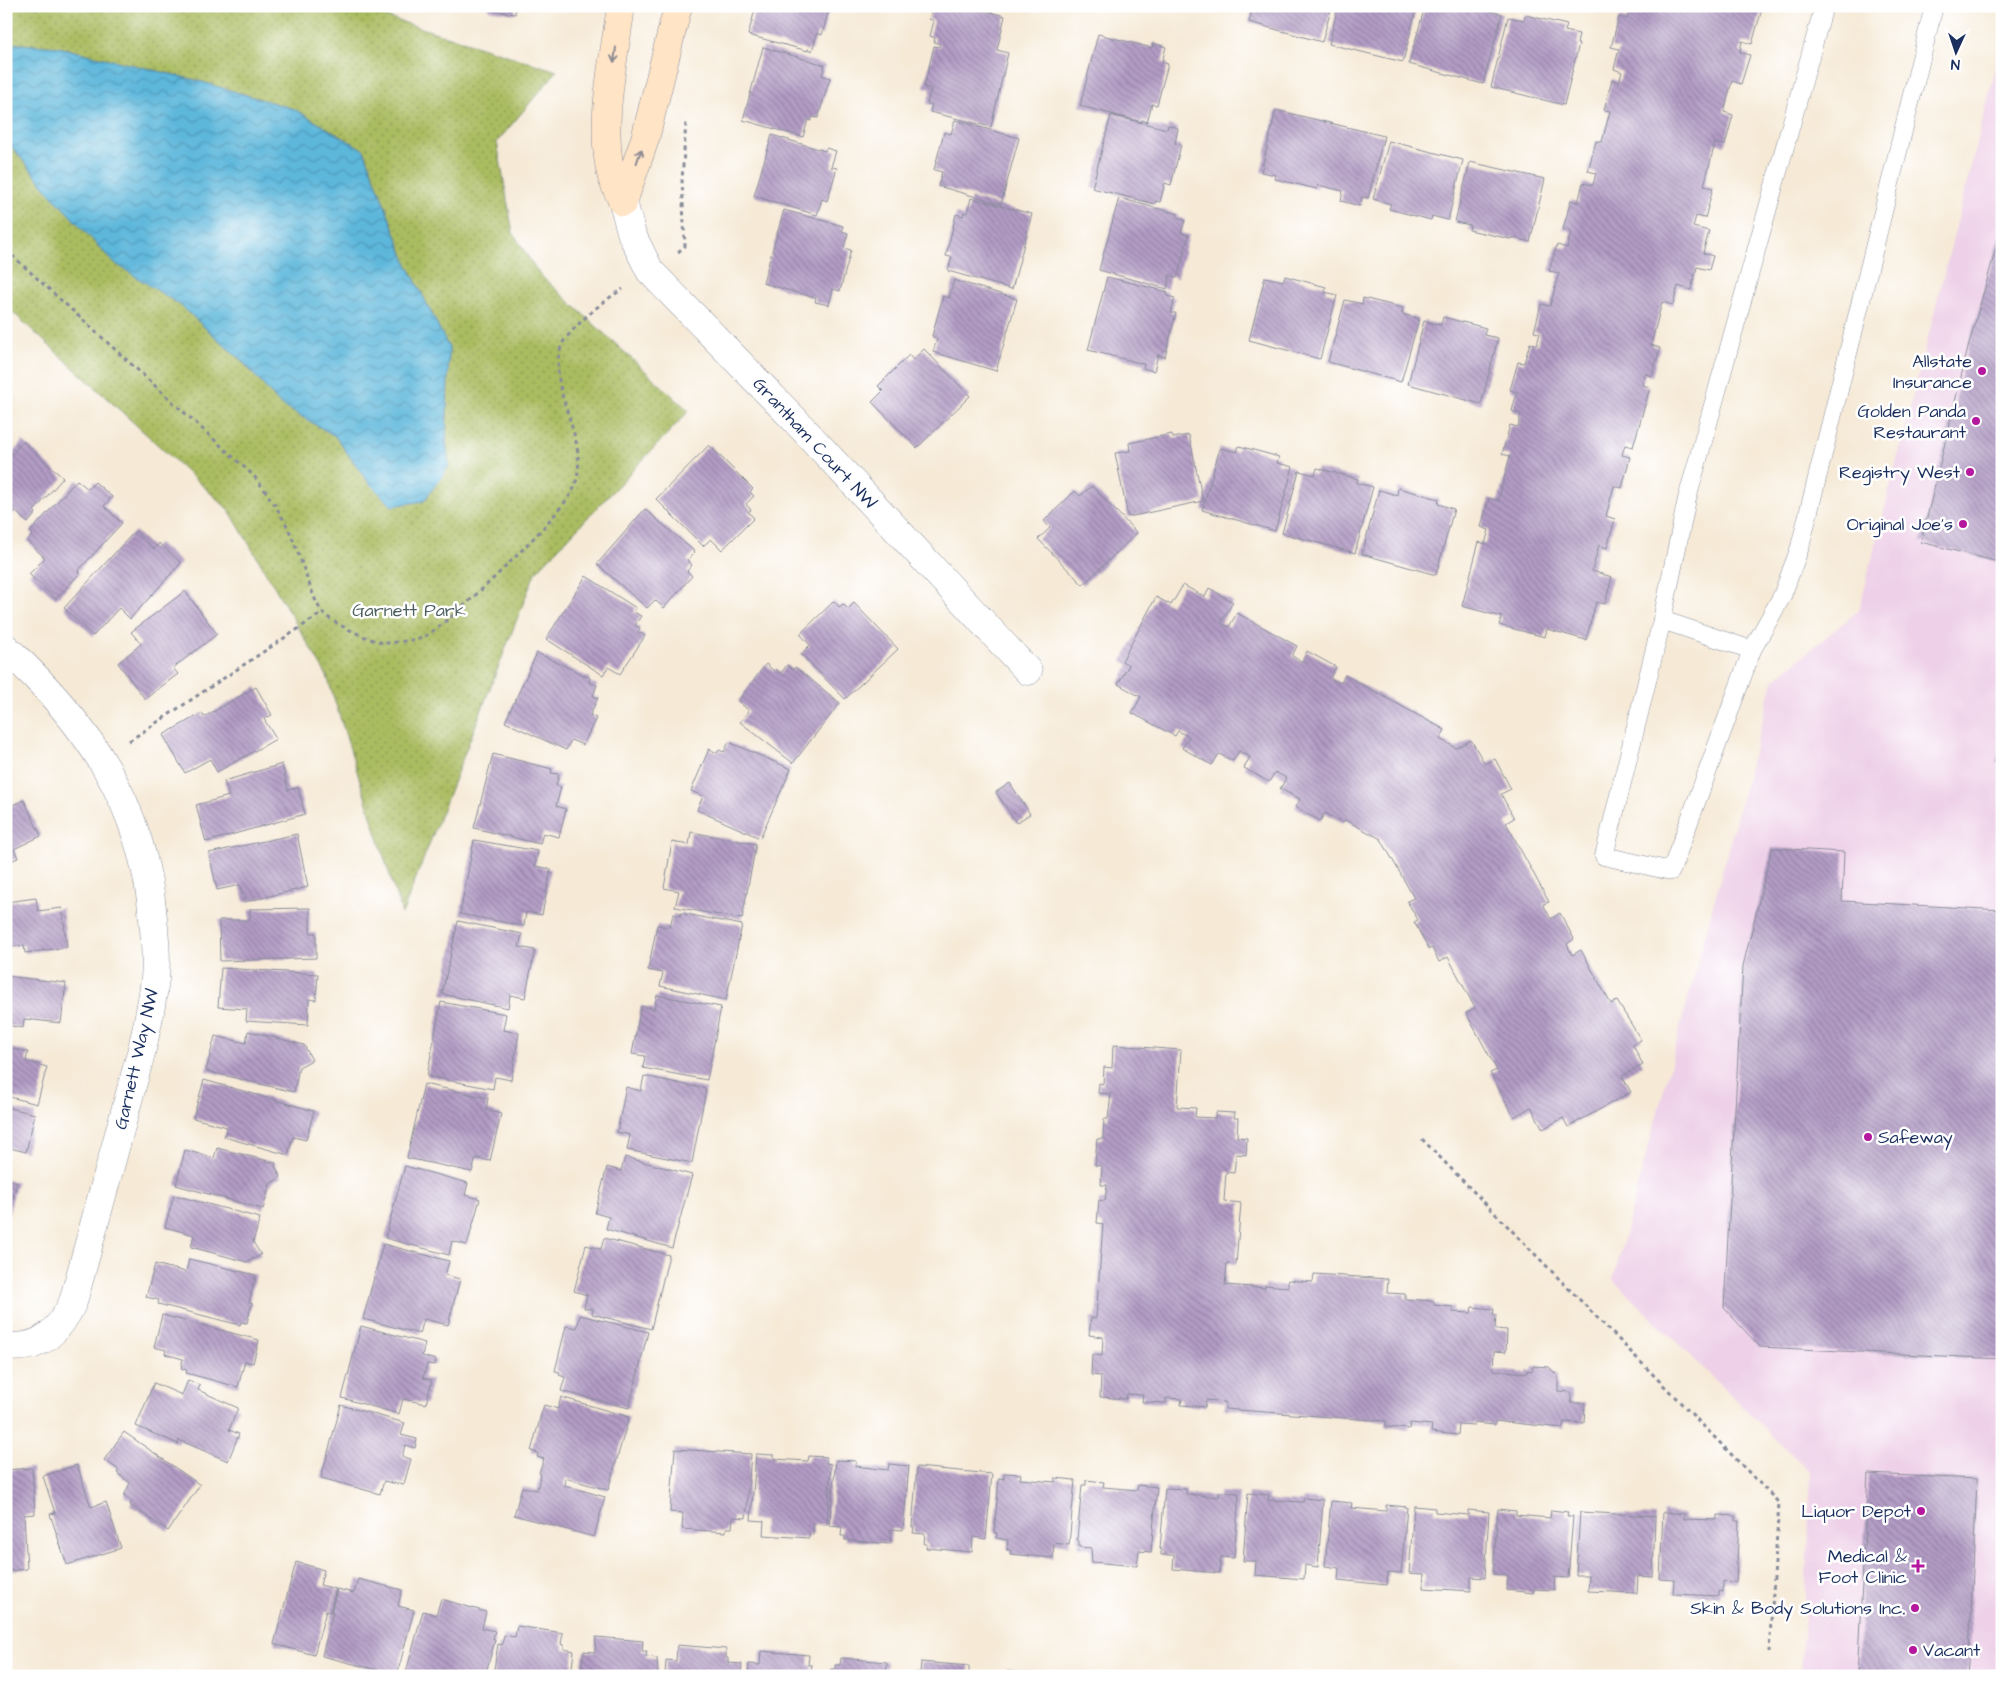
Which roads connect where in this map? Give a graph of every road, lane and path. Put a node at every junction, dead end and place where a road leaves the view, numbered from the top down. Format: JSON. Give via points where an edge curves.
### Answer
{"nodes":[{"id":1,"x":621,"y":6,"type":"edge"},
{"id":2,"x":678,"y":6,"type":"edge"},
{"id":3,"x":1824,"y":6,"type":"edge"},
{"id":4,"x":1934,"y":6,"type":"edge"},
{"id":5,"x":686,"y":115,"type":"dead end"},
{"id":6,"x":623,"y":202,"type":"junction"},
{"id":7,"x":6,"y":250,"type":"edge"},
{"id":8,"x":650,"y":272,"type":"junction"},
{"id":9,"x":322,"y":613,"type":"junction"},
{"id":10,"x":1662,"y":620,"type":"junction"},
{"id":11,"x":6,"y":648,"type":"edge"},
{"id":12,"x":1752,"y":650,"type":"junction"},
{"id":13,"x":1028,"y":671,"type":"dead end"},
{"id":14,"x":102,"y":760,"type":"junction"},
{"id":15,"x":1422,"y":1139,"type":"dead end"},
{"id":16,"x":6,"y":1346,"type":"edge"},
{"id":17,"x":1769,"y":1652,"type":"dead end"}],
"edges":[{"from":1,"to":6,"type":"street","name":"Grantham Court NW","one_way":true,"via":[[606,124],[612,179]]},
{"from":6,"to":2,"type":"street","one_way":true,"via":[[645,139]]},
{"from":3,"to":10,"type":"lane","via":[[1687,498]]},
{"from":4,"to":12,"type":"lane","via":[[1800,546],[1782,596]]},
{"from":5,"to":8,"type":"path","via":[[682,180],[685,246]]},
{"from":6,"to":8,"type":"street","name":"Grantham Court NW","via":[[632,235]]},
{"from":7,"to":9,"type":"path","via":[[254,476],[274,502],[293,538]]},
{"from":8,"to":9,"type":"path","via":[[600,303],[562,343],[559,364],[561,390],[578,447],[580,466],[574,489],[543,529],[442,626],[421,638],[384,643],[335,623]]},
{"from":8,"to":13,"type":"street","name":"Grantham Court NW","via":[[793,418]]},
{"from":9,"to":14,"type":"path"},
{"from":10,"to":12,"type":"lane"},
{"from":10,"to":12,"type":"lane","via":[[1604,856],[1671,871]]},
{"from":11,"to":14,"type":"street","name":"Garnett Way NW","via":[[45,686]]},
{"from":14,"to":16,"type":"street","name":"Garnett Way NW","via":[[137,833],[145,864],[155,943],[150,1014],[73,1302],[57,1329],[39,1342]]},
{"from":15,"to":17,"type":"path","via":[[1778,1503]]}]}
